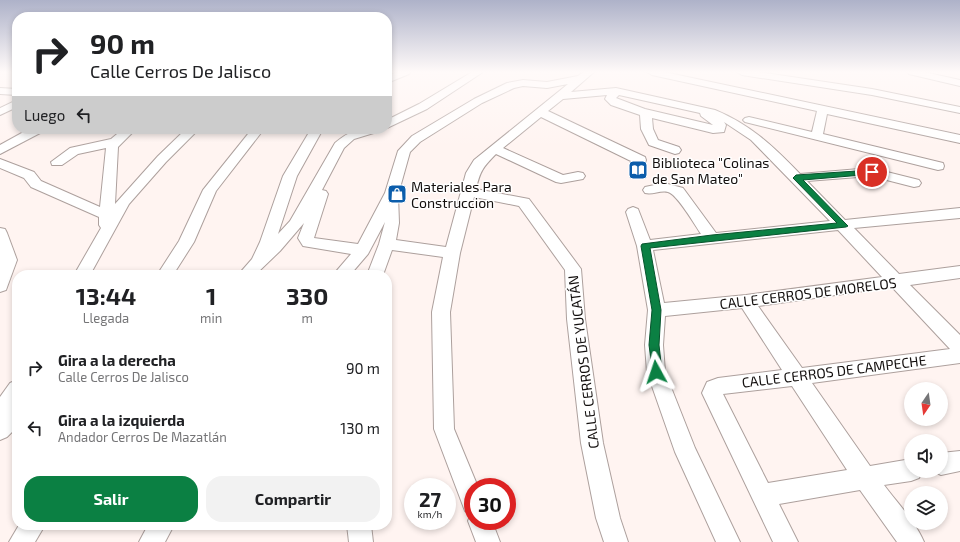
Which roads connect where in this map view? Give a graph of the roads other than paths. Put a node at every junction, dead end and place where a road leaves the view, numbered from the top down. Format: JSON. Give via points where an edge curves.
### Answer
{"nodes":[{"id":1,"x":439,"y":97,"type":"edge"},
{"id":2,"x":486,"y":97,"type":"edge"},
{"id":3,"x":558,"y":97,"type":"edge"},
{"id":4,"x":611,"y":97,"type":"edge"},
{"id":5,"x":646,"y":97,"type":"edge"},
{"id":6,"x":772,"y":97,"type":"edge"},
{"id":7,"x":838,"y":97,"type":"edge"},
{"id":8,"x":898,"y":97,"type":"edge"},
{"id":9,"x":12,"y":106,"type":"edge"},
{"id":10,"x":697,"y":108,"type":"junction"},
{"id":11,"x":823,"y":108,"type":"junction"},
{"id":12,"x":835,"y":110,"type":"junction"},
{"id":13,"x":960,"y":110,"type":"edge"},
{"id":14,"x":0,"y":112,"type":"edge"},
{"id":15,"x":540,"y":112,"type":"junction"},
{"id":16,"x":646,"y":113,"type":"junction"},
{"id":17,"x":749,"y":120,"type":"dead end"},
{"id":18,"x":392,"y":122,"type":"edge"},
{"id":19,"x":29,"y":134,"type":"edge"},
{"id":20,"x":124,"y":134,"type":"edge"},
{"id":21,"x":188,"y":134,"type":"edge"},
{"id":22,"x":254,"y":134,"type":"edge"},
{"id":23,"x":314,"y":134,"type":"edge"},
{"id":24,"x":357,"y":134,"type":"edge"},
{"id":25,"x":817,"y":136,"type":"junction"},
{"id":26,"x":960,"y":139,"type":"edge"},
{"id":27,"x":115,"y":142,"type":"junction"},
{"id":28,"x":495,"y":149,"type":"junction"},
{"id":29,"x":0,"y":150,"type":"edge"},
{"id":30,"x":675,"y":150,"type":"dead end"},
{"id":31,"x":640,"y":160,"type":"dead end"},
{"id":32,"x":57,"y":162,"type":"dead end"},
{"id":33,"x":0,"y":163,"type":"edge"},
{"id":34,"x":938,"y":166,"type":"dead end"},
{"id":35,"x":323,"y":173,"type":"junction"},
{"id":36,"x":578,"y":176,"type":"dead end"},
{"id":37,"x":796,"y":178,"type":"junction"},
{"id":38,"x":914,"y":183,"type":"dead end"},
{"id":39,"x":650,"y":190,"type":"dead end"},
{"id":40,"x":469,"y":192,"type":"junction"},
{"id":41,"x":392,"y":194,"type":"junction"},
{"id":42,"x":633,"y":212,"type":"dead end"},
{"id":43,"x":960,"y":213,"type":"edge"},
{"id":44,"x":106,"y":214,"type":"junction"},
{"id":45,"x":843,"y":226,"type":"junction"},
{"id":46,"x":106,"y":230,"type":"junction"},
{"id":47,"x":0,"y":233,"type":"edge"},
{"id":48,"x":712,"y":238,"type":"junction"},
{"id":49,"x":387,"y":244,"type":"junction"},
{"id":50,"x":645,"y":246,"type":"junction"},
{"id":51,"x":363,"y":250,"type":"junction"},
{"id":52,"x":452,"y":253,"type":"junction"},
{"id":53,"x":258,"y":262,"type":"junction"},
{"id":54,"x":85,"y":270,"type":"edge"},
{"id":55,"x":168,"y":270,"type":"edge"},
{"id":56,"x":251,"y":270,"type":"edge"},
{"id":57,"x":345,"y":270,"type":"edge"},
{"id":58,"x":377,"y":270,"type":"edge"},
{"id":59,"x":960,"y":272,"type":"edge"},
{"id":60,"x":897,"y":282,"type":"junction"},
{"id":61,"x":0,"y":286,"type":"edge"},
{"id":62,"x":746,"y":301,"type":"junction"},
{"id":63,"x":657,"y":310,"type":"junction"},
{"id":64,"x":960,"y":347,"type":"edge"},
{"id":65,"x":960,"y":355,"type":"edge"},
{"id":66,"x":797,"y":377,"type":"junction"},
{"id":67,"x":12,"y":396,"type":"edge"},
{"id":68,"x":0,"y":414,"type":"edge"},
{"id":69,"x":12,"y":419,"type":"edge"},
{"id":70,"x":0,"y":430,"type":"edge"},
{"id":71,"x":960,"y":461,"type":"edge"},
{"id":72,"x":948,"y":463,"type":"edge"},
{"id":73,"x":904,"y":471,"type":"edge"},
{"id":74,"x":865,"y":478,"type":"junction"},
{"id":75,"x":464,"y":480,"type":"edge"},
{"id":76,"x":763,"y":495,"type":"junction"},
{"id":77,"x":29,"y":530,"type":"edge"},
{"id":78,"x":159,"y":530,"type":"edge"},
{"id":79,"x":360,"y":530,"type":"edge"},
{"id":80,"x":483,"y":530,"type":"edge"},
{"id":81,"x":20,"y":542,"type":"edge"},
{"id":82,"x":151,"y":542,"type":"edge"},
{"id":83,"x":361,"y":542,"type":"edge"},
{"id":84,"x":488,"y":542,"type":"edge"},
{"id":85,"x":616,"y":542,"type":"edge"},
{"id":86,"x":728,"y":542,"type":"edge"},
{"id":87,"x":786,"y":542,"type":"edge"},
{"id":88,"x":912,"y":542,"type":"edge"}],
"edges":[{"from":1,"to":18,"type":"street"},
{"from":2,"to":41,"type":"street","via":[[416,138],[408,146],[404,151]]},
{"from":3,"to":15,"type":"street"},
{"from":4,"to":16,"type":"street","via":[[612,101]]},
{"from":5,"to":10,"type":"street"},
{"from":6,"to":11,"type":"street"},
{"from":7,"to":12,"type":"street"},
{"from":8,"to":13,"type":"street"},
{"from":9,"to":14,"type":"street"},
{"from":10,"to":16,"type":"street","via":[[720,125],[720,129]]},
{"from":10,"to":37,"type":"street","via":[[725,118],[755,137]]},
{"from":11,"to":12,"type":"street"},
{"from":11,"to":25,"type":"street"},
{"from":12,"to":26,"type":"street"},
{"from":15,"to":28,"type":"street"},
{"from":15,"to":31,"type":"street"},
{"from":16,"to":30,"type":"street","via":[[647,129],[653,142]]},
{"from":17,"to":25,"type":"street"},
{"from":19,"to":29,"type":"street"},
{"from":20,"to":27,"type":"street"},
{"from":21,"to":46,"type":"street","via":[[123,202]]},
{"from":22,"to":55,"type":"street","via":[[210,190],[186,242]]},
{"from":23,"to":53,"type":"street","via":[[290,176],[268,242]]},
{"from":24,"to":35,"type":"street","via":[[350,136],[339,146]]},
{"from":25,"to":34,"type":"street"},
{"from":27,"to":32,"type":"street","via":[[74,151]]},
{"from":27,"to":44,"type":"street","via":[[112,147]]},
{"from":28,"to":36,"type":"street","via":[[561,179]]},
{"from":28,"to":40,"type":"street","via":[[479,163],[473,173]]},
{"from":33,"to":44,"type":"street","via":[[29,175],[36,184]]},
{"from":35,"to":51,"type":"street","via":[[324,185],[306,238],[308,242]]},
{"from":35,"to":53,"type":"street","via":[[296,224]]},
{"from":37,"to":38,"type":"street","via":[[872,172]]},
{"from":37,"to":45,"type":"street"},
{"from":39,"to":48,"type":"street","via":[[660,187],[678,191]]},
{"from":40,"to":52,"type":"street"},
{"from":40,"to":85,"type":"street","name":"CALLE CERROS DE YUCATÁN","via":[[524,202],[573,269],[576,320],[592,443],[608,518]]},
{"from":41,"to":49,"type":"street","via":[[392,223]]},
{"from":41,"to":51,"type":"street"},
{"from":42,"to":50,"type":"street"},
{"from":43,"to":45,"type":"street"},
{"from":44,"to":46,"type":"street"},
{"from":45,"to":48,"type":"street"},
{"from":45,"to":60,"type":"street"},
{"from":46,"to":54,"type":"street"},
{"from":47,"to":61,"type":"street","via":[[9,260]]},
{"from":48,"to":50,"type":"street"},
{"from":49,"to":52,"type":"street"},
{"from":49,"to":58,"type":"street"},
{"from":50,"to":63,"type":"street"},
{"from":51,"to":57,"type":"street"},
{"from":52,"to":75,"type":"street","via":[[442,312],[444,429]]},
{"from":53,"to":56,"type":"street"},
{"from":59,"to":60,"type":"street","name":"CALLE CERROS DE MORELOS"},
{"from":60,"to":62,"type":"street","name":"CALLE CERROS DE MORELOS"},
{"from":60,"to":64,"type":"street"},
{"from":62,"to":63,"type":"street","name":"CALLE CERROS DE MORELOS"},
{"from":62,"to":66,"type":"street"},
{"from":63,"to":86,"type":"street","via":[[654,345],[656,372],[686,452]]},
{"from":65,"to":66,"type":"street","name":"CALLE CERROS DE CAMPECHE"},
{"from":66,"to":74,"type":"street"},
{"from":66,"to":76,"type":"street","name":"CALLE CERROS DE CAMPECHE","via":[[718,386],[712,393]]},
{"from":67,"to":68,"type":"street"},
{"from":69,"to":70,"type":"street"},
{"from":71,"to":72,"type":"street"},
{"from":73,"to":74,"type":"street"},
{"from":74,"to":76,"type":"street"},
{"from":74,"to":88,"type":"street"},
{"from":76,"to":87,"type":"street"},
{"from":77,"to":81,"type":"street"},
{"from":78,"to":82,"type":"street"},
{"from":79,"to":83,"type":"street"},
{"from":80,"to":84,"type":"street"}]}
